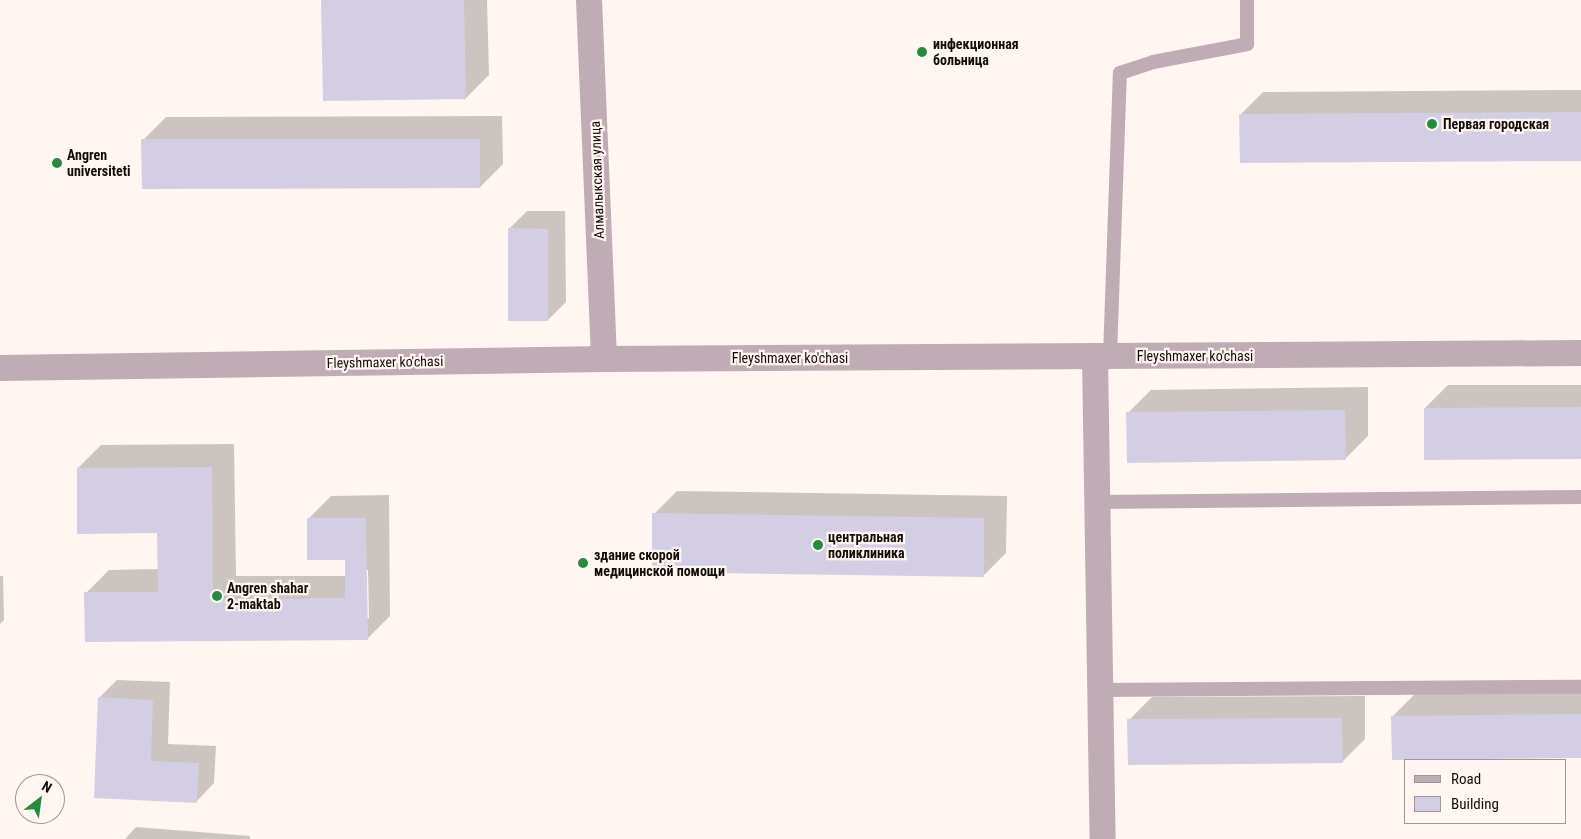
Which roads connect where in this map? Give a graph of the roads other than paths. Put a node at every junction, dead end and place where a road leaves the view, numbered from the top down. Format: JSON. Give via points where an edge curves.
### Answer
{"nodes":[{"id":1,"x":589,"y":0,"type":"edge"},
{"id":2,"x":1247,"y":0,"type":"edge"},
{"id":3,"x":1581,"y":353,"type":"edge"},
{"id":4,"x":1102,"y":356,"type":"junction"},
{"id":5,"x":604,"y":360,"type":"junction"},
{"id":6,"x":0,"y":368,"type":"edge"},
{"id":7,"x":1581,"y":498,"type":"edge"},
{"id":8,"x":1097,"y":502,"type":"junction"},
{"id":9,"x":1581,"y":687,"type":"edge"},
{"id":10,"x":1100,"y":690,"type":"junction"},
{"id":11,"x":1103,"y":839,"type":"edge"}],
"edges":[{"from":1,"to":5,"type":"street","name":"Алмалыкская улица"},
{"from":2,"to":4,"type":"lane","via":[[1247,44],[1153,62],[1120,72]]},
{"from":3,"to":4,"type":"street","name":"Fleyshmaxer ko'chasi"},
{"from":4,"to":5,"type":"street","name":"Fleyshmaxer ko'chasi"},
{"from":4,"to":8,"type":"street"},
{"from":5,"to":6,"type":"street","name":"Fleyshmaxer ko'chasi"},
{"from":7,"to":8,"type":"lane"},
{"from":8,"to":10,"type":"street"},
{"from":9,"to":10,"type":"lane"},
{"from":10,"to":11,"type":"street"}]}
